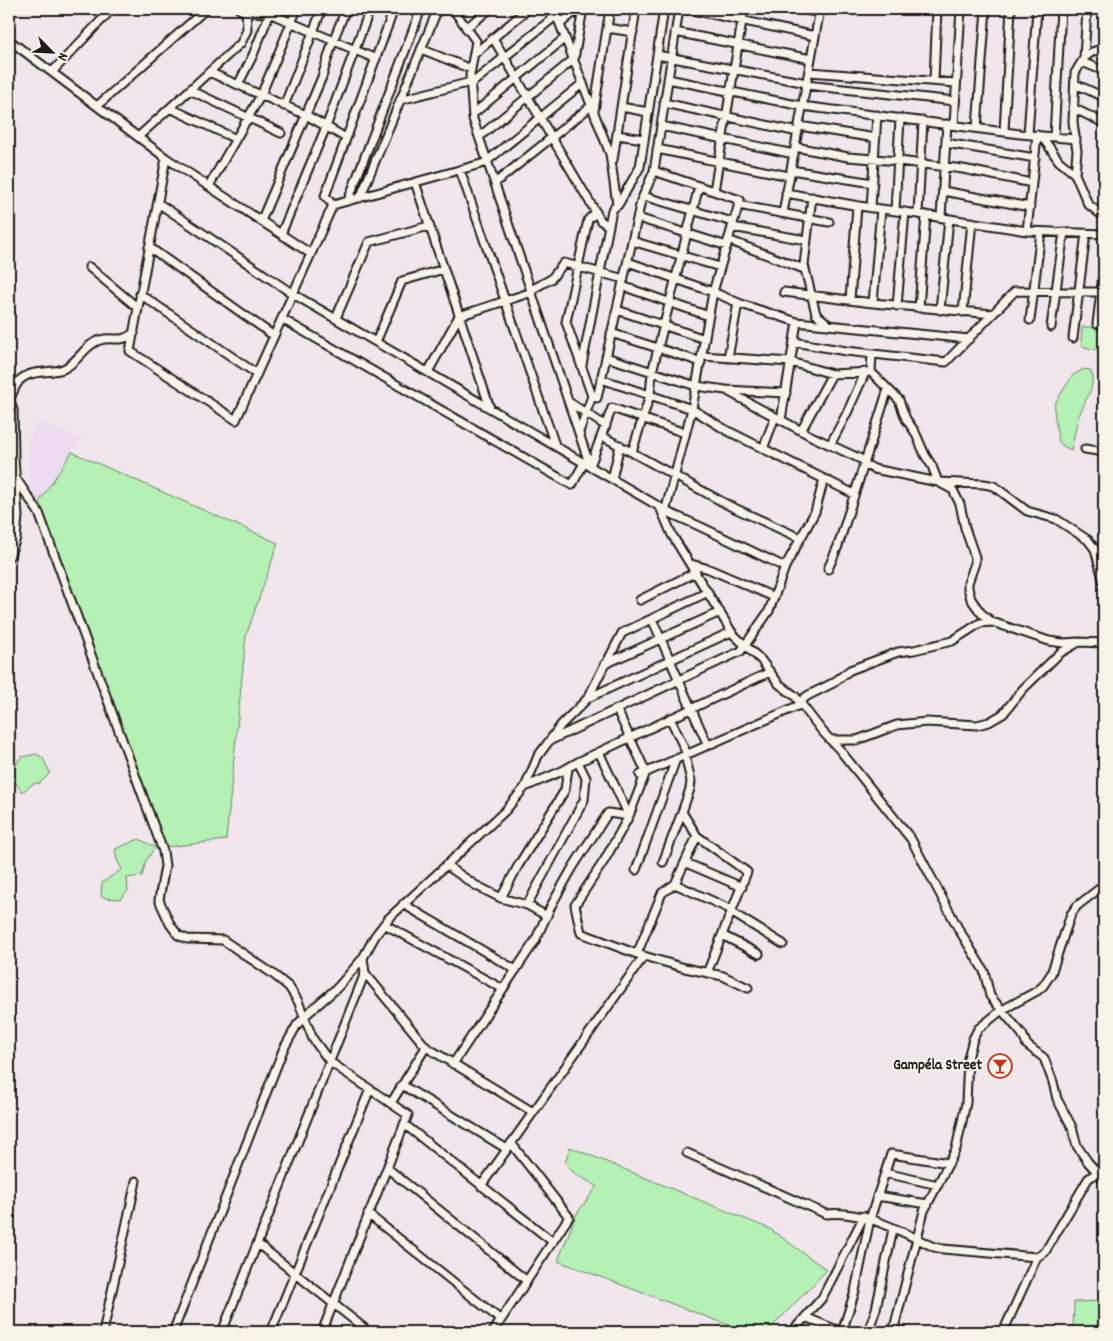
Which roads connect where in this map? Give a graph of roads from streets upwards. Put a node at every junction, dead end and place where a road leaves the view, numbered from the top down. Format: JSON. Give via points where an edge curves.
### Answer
{"nodes":[{"id":1,"x":112,"y":9,"type":"edge"},
{"id":2,"x":206,"y":9,"type":"edge"},
{"id":3,"x":297,"y":9,"type":"edge"},
{"id":4,"x":322,"y":9,"type":"edge"},
{"id":5,"x":346,"y":9,"type":"edge"},
{"id":6,"x":370,"y":9,"type":"edge"},
{"id":7,"x":394,"y":9,"type":"edge"},
{"id":8,"x":421,"y":9,"type":"edge"},
{"id":9,"x":446,"y":9,"type":"edge"},
{"id":10,"x":453,"y":9,"type":"edge"},
{"id":11,"x":490,"y":9,"type":"edge"},
{"id":12,"x":528,"y":9,"type":"edge"},
{"id":13,"x":578,"y":9,"type":"edge"},
{"id":14,"x":583,"y":9,"type":"edge"},
{"id":15,"x":610,"y":9,"type":"edge"},
{"id":16,"x":636,"y":9,"type":"edge"},
{"id":17,"x":664,"y":9,"type":"edge"},
{"id":18,"x":679,"y":9,"type":"edge"},
{"id":19,"x":688,"y":9,"type":"edge"},
{"id":20,"x":744,"y":9,"type":"edge"},
{"id":21,"x":801,"y":9,"type":"edge"},
{"id":22,"x":937,"y":9,"type":"edge"},
{"id":23,"x":961,"y":9,"type":"edge"},
{"id":24,"x":986,"y":9,"type":"edge"},
{"id":25,"x":1011,"y":9,"type":"edge"},
{"id":26,"x":1037,"y":9,"type":"edge"},
{"id":27,"x":1061,"y":9,"type":"edge"},
{"id":28,"x":1087,"y":9,"type":"edge"},
{"id":29,"x":243,"y":10,"type":"edge"},
{"id":30,"x":435,"y":10,"type":"edge"},
{"id":31,"x":270,"y":11,"type":"edge"},
{"id":32,"x":820,"y":11,"type":"edge"},
{"id":33,"x":556,"y":12,"type":"edge"},
{"id":34,"x":742,"y":21,"type":"junction"},
{"id":35,"x":292,"y":23,"type":"junction"},
{"id":36,"x":560,"y":24,"type":"junction"},
{"id":37,"x":466,"y":28,"type":"junction"},
{"id":38,"x":607,"y":28,"type":"junction"},
{"id":39,"x":312,"y":32,"type":"junction"},
{"id":40,"x":633,"y":32,"type":"junction"},
{"id":41,"x":675,"y":32,"type":"junction"},
{"id":42,"x":815,"y":36,"type":"junction"},
{"id":43,"x":493,"y":38,"type":"junction"},
{"id":44,"x":565,"y":38,"type":"junction"},
{"id":45,"x":9,"y":40,"type":"edge"},
{"id":46,"x":333,"y":40,"type":"junction"},
{"id":47,"x":738,"y":45,"type":"junction"},
{"id":48,"x":1104,"y":48,"type":"edge"},
{"id":49,"x":421,"y":49,"type":"junction"},
{"id":50,"x":354,"y":50,"type":"junction"},
{"id":51,"x":474,"y":54,"type":"junction"},
{"id":52,"x":657,"y":55,"type":"junction"},
{"id":53,"x":504,"y":57,"type":"junction"},
{"id":54,"x":671,"y":57,"type":"junction"},
{"id":55,"x":376,"y":59,"type":"junction"},
{"id":56,"x":811,"y":59,"type":"junction"},
{"id":57,"x":574,"y":60,"type":"junction"},
{"id":58,"x":1083,"y":60,"type":"junction"},
{"id":59,"x":471,"y":69,"type":"junction"},
{"id":60,"x":734,"y":69,"type":"junction"},
{"id":61,"x":1104,"y":71,"type":"edge"},
{"id":62,"x":52,"y":72,"type":"junction"},
{"id":63,"x":209,"y":72,"type":"junction"},
{"id":64,"x":809,"y":72,"type":"junction"},
{"id":65,"x":516,"y":78,"type":"junction"},
{"id":66,"x":668,"y":79,"type":"junction"},
{"id":67,"x":934,"y":82,"type":"junction"},
{"id":68,"x":471,"y":83,"type":"junction"},
{"id":69,"x":956,"y":83,"type":"junction"},
{"id":70,"x":583,"y":84,"type":"junction"},
{"id":71,"x":806,"y":84,"type":"junction"},
{"id":72,"x":1075,"y":84,"type":"junction"},
{"id":73,"x":238,"y":85,"type":"junction"},
{"id":74,"x":190,"y":90,"type":"junction"},
{"id":75,"x":731,"y":92,"type":"junction"},
{"id":76,"x":261,"y":95,"type":"junction"},
{"id":77,"x":528,"y":97,"type":"junction"},
{"id":78,"x":1104,"y":97,"type":"edge"},
{"id":79,"x":400,"y":100,"type":"junction"},
{"id":80,"x":955,"y":101,"type":"junction"},
{"id":81,"x":664,"y":103,"type":"junction"},
{"id":82,"x":97,"y":106,"type":"junction"},
{"id":83,"x":284,"y":106,"type":"junction"},
{"id":84,"x":802,"y":106,"type":"junction"},
{"id":85,"x":621,"y":107,"type":"junction"},
{"id":86,"x":170,"y":108,"type":"junction"},
{"id":87,"x":1073,"y":108,"type":"junction"},
{"id":88,"x":592,"y":109,"type":"junction"},
{"id":89,"x":648,"y":112,"type":"junction"},
{"id":90,"x":473,"y":114,"type":"junction"},
{"id":91,"x":306,"y":115,"type":"junction"},
{"id":92,"x":877,"y":115,"type":"junction"},
{"id":93,"x":726,"y":116,"type":"junction"},
{"id":94,"x":249,"y":117,"type":"junction"},
{"id":95,"x":540,"y":118,"type":"junction"},
{"id":96,"x":900,"y":118,"type":"junction"},
{"id":97,"x":923,"y":121,"type":"junction"},
{"id":98,"x":1104,"y":123,"type":"edge"},
{"id":99,"x":950,"y":124,"type":"junction"},
{"id":100,"x":661,"y":126,"type":"junction"},
{"id":101,"x":326,"y":127,"type":"junction"},
{"id":102,"x":977,"y":127,"type":"junction"},
{"id":103,"x":798,"y":129,"type":"junction"},
{"id":104,"x":1004,"y":131,"type":"junction"},
{"id":105,"x":281,"y":133,"type":"dead end"},
{"id":106,"x":1028,"y":134,"type":"junction"},
{"id":107,"x":617,"y":135,"type":"junction"},
{"id":108,"x":1037,"y":135,"type":"junction"},
{"id":109,"x":138,"y":137,"type":"junction"},
{"id":110,"x":479,"y":137,"type":"junction"},
{"id":111,"x":552,"y":137,"type":"junction"},
{"id":112,"x":1054,"y":137,"type":"junction"},
{"id":113,"x":346,"y":138,"type":"junction"},
{"id":114,"x":723,"y":138,"type":"junction"},
{"id":115,"x":876,"y":138,"type":"junction"},
{"id":116,"x":236,"y":139,"type":"junction"},
{"id":117,"x":644,"y":139,"type":"junction"},
{"id":118,"x":1076,"y":139,"type":"junction"},
{"id":119,"x":946,"y":143,"type":"junction"},
{"id":120,"x":657,"y":149,"type":"junction"},
{"id":121,"x":794,"y":150,"type":"junction"},
{"id":122,"x":166,"y":158,"type":"junction"},
{"id":123,"x":1034,"y":158,"type":"junction"},
{"id":124,"x":874,"y":159,"type":"junction"},
{"id":125,"x":897,"y":160,"type":"junction"},
{"id":126,"x":487,"y":161,"type":"junction"},
{"id":127,"x":719,"y":162,"type":"junction"},
{"id":128,"x":921,"y":163,"type":"junction"},
{"id":129,"x":944,"y":166,"type":"junction"},
{"id":130,"x":612,"y":168,"type":"junction"},
{"id":131,"x":460,"y":170,"type":"junction"},
{"id":132,"x":654,"y":171,"type":"junction"},
{"id":133,"x":790,"y":173,"type":"junction"},
{"id":134,"x":1075,"y":174,"type":"junction"},
{"id":135,"x":415,"y":182,"type":"junction"},
{"id":136,"x":1032,"y":182,"type":"junction"},
{"id":137,"x":495,"y":183,"type":"junction"},
{"id":138,"x":873,"y":183,"type":"junction"},
{"id":139,"x":209,"y":186,"type":"junction"},
{"id":140,"x":698,"y":186,"type":"junction"},
{"id":141,"x":714,"y":191,"type":"junction"},
{"id":142,"x":943,"y":191,"type":"junction"},
{"id":143,"x":786,"y":193,"type":"junction"},
{"id":144,"x":643,"y":196,"type":"junction"},
{"id":145,"x":812,"y":197,"type":"junction"},
{"id":146,"x":360,"y":198,"type":"junction"},
{"id":147,"x":348,"y":201,"type":"junction"},
{"id":148,"x":158,"y":203,"type":"junction"},
{"id":149,"x":617,"y":205,"type":"junction"},
{"id":150,"x":738,"y":205,"type":"junction"},
{"id":151,"x":333,"y":206,"type":"junction"},
{"id":152,"x":857,"y":206,"type":"junction"},
{"id":153,"x":1030,"y":207,"type":"junction"},
{"id":154,"x":871,"y":208,"type":"junction"},
{"id":155,"x":880,"y":209,"type":"junction"},
{"id":156,"x":692,"y":210,"type":"junction"},
{"id":157,"x":894,"y":211,"type":"junction"},
{"id":158,"x":596,"y":212,"type":"junction"},
{"id":159,"x":905,"y":212,"type":"junction"},
{"id":160,"x":783,"y":213,"type":"junction"},
{"id":161,"x":918,"y":214,"type":"junction"},
{"id":162,"x":926,"y":215,"type":"junction"},
{"id":163,"x":1104,"y":216,"type":"edge"},
{"id":164,"x":638,"y":218,"type":"junction"},
{"id":165,"x":808,"y":218,"type":"junction"},
{"id":166,"x":945,"y":218,"type":"junction"},
{"id":167,"x":261,"y":221,"type":"junction"},
{"id":168,"x":829,"y":222,"type":"dead end"},
{"id":169,"x":972,"y":222,"type":"junction"},
{"id":170,"x":733,"y":224,"type":"junction"},
{"id":171,"x":430,"y":226,"type":"junction"},
{"id":172,"x":609,"y":226,"type":"junction"},
{"id":173,"x":1028,"y":231,"type":"junction"},
{"id":174,"x":1041,"y":232,"type":"junction"},
{"id":175,"x":1064,"y":232,"type":"junction"},
{"id":176,"x":687,"y":233,"type":"junction"},
{"id":177,"x":1086,"y":233,"type":"junction"},
{"id":178,"x":281,"y":234,"type":"junction"},
{"id":179,"x":1104,"y":234,"type":"edge"},
{"id":180,"x":806,"y":240,"type":"junction"},
{"id":181,"x":632,"y":241,"type":"junction"},
{"id":182,"x":727,"y":243,"type":"junction"},
{"id":183,"x":149,"y":247,"type":"junction"},
{"id":184,"x":311,"y":254,"type":"junction"},
{"id":185,"x":681,"y":256,"type":"junction"},
{"id":186,"x":628,"y":262,"type":"junction"},
{"id":187,"x":578,"y":266,"type":"junction"},
{"id":188,"x":89,"y":267,"type":"dead end"},
{"id":189,"x":720,"y":268,"type":"junction"},
{"id":190,"x":1104,"y":268,"type":"edge"},
{"id":191,"x":444,"y":269,"type":"junction"},
{"id":192,"x":804,"y":269,"type":"junction"},
{"id":193,"x":601,"y":272,"type":"junction"},
{"id":194,"x":675,"y":279,"type":"junction"},
{"id":195,"x":623,"y":282,"type":"junction"},
{"id":196,"x":1079,"y":290,"type":"junction"},
{"id":197,"x":531,"y":291,"type":"junction"},
{"id":198,"x":1034,"y":291,"type":"junction"},
{"id":199,"x":1056,"y":291,"type":"junction"},
{"id":200,"x":713,"y":292,"type":"junction"},
{"id":201,"x":784,"y":292,"type":"dead end"},
{"id":202,"x":1101,"y":292,"type":"junction"},
{"id":203,"x":140,"y":294,"type":"junction"},
{"id":204,"x":293,"y":294,"type":"junction"},
{"id":205,"x":812,"y":295,"type":"junction"},
{"id":206,"x":850,"y":300,"type":"junction"},
{"id":207,"x":505,"y":301,"type":"junction"},
{"id":208,"x":670,"y":302,"type":"junction"},
{"id":209,"x":738,"y":303,"type":"junction"},
{"id":210,"x":873,"y":303,"type":"junction"},
{"id":211,"x":897,"y":306,"type":"junction"},
{"id":212,"x":138,"y":308,"type":"junction"},
{"id":213,"x":919,"y":308,"type":"junction"},
{"id":214,"x":617,"y":310,"type":"junction"},
{"id":215,"x":940,"y":310,"type":"junction"},
{"id":216,"x":964,"y":312,"type":"junction"},
{"id":217,"x":993,"y":314,"type":"junction"},
{"id":218,"x":459,"y":316,"type":"junction"},
{"id":219,"x":709,"y":316,"type":"junction"},
{"id":220,"x":336,"y":318,"type":"junction"},
{"id":221,"x":282,"y":319,"type":"junction"},
{"id":222,"x":1030,"y":320,"type":"dead end"},
{"id":223,"x":797,"y":322,"type":"junction"},
{"id":224,"x":1097,"y":324,"type":"dead end"},
{"id":225,"x":829,"y":325,"type":"junction"},
{"id":226,"x":664,"y":326,"type":"junction"},
{"id":227,"x":1051,"y":327,"type":"dead end"},
{"id":228,"x":134,"y":333,"type":"junction"},
{"id":229,"x":612,"y":333,"type":"junction"},
{"id":230,"x":274,"y":336,"type":"junction"},
{"id":231,"x":1073,"y":338,"type":"dead end"},
{"id":232,"x":705,"y":339,"type":"junction"},
{"id":233,"x":969,"y":339,"type":"junction"},
{"id":234,"x":376,"y":342,"type":"junction"},
{"id":235,"x":794,"y":342,"type":"junction"},
{"id":236,"x":658,"y":348,"type":"junction"},
{"id":237,"x":872,"y":354,"type":"junction"},
{"id":238,"x":606,"y":357,"type":"junction"},
{"id":239,"x":728,"y":358,"type":"junction"},
{"id":240,"x":701,"y":359,"type":"junction"},
{"id":241,"x":790,"y":362,"type":"junction"},
{"id":242,"x":582,"y":366,"type":"junction"},
{"id":243,"x":428,"y":372,"type":"junction"},
{"id":244,"x":652,"y":372,"type":"junction"},
{"id":245,"x":868,"y":373,"type":"junction"},
{"id":246,"x":257,"y":374,"type":"junction"},
{"id":247,"x":832,"y":374,"type":"junction"},
{"id":248,"x":601,"y":379,"type":"junction"},
{"id":249,"x":696,"y":386,"type":"junction"},
{"id":250,"x":888,"y":388,"type":"junction"},
{"id":251,"x":726,"y":390,"type":"junction"},
{"id":252,"x":786,"y":393,"type":"junction"},
{"id":253,"x":650,"y":395,"type":"junction"},
{"id":254,"x":592,"y":396,"type":"junction"},
{"id":255,"x":9,"y":398,"type":"edge"},
{"id":256,"x":569,"y":402,"type":"junction"},
{"id":257,"x":490,"y":408,"type":"junction"},
{"id":258,"x":692,"y":409,"type":"junction"},
{"id":259,"x":586,"y":413,"type":"junction"},
{"id":260,"x":643,"y":418,"type":"junction"},
{"id":261,"x":778,"y":418,"type":"junction"},
{"id":262,"x":606,"y":426,"type":"junction"},
{"id":263,"x":801,"y":431,"type":"junction"},
{"id":264,"x":579,"y":432,"type":"junction"},
{"id":265,"x":685,"y":433,"type":"junction"},
{"id":266,"x":602,"y":436,"type":"junction"},
{"id":267,"x":11,"y":441,"type":"edge"},
{"id":268,"x":555,"y":445,"type":"junction"},
{"id":269,"x":620,"y":445,"type":"junction"},
{"id":270,"x":830,"y":445,"type":"junction"},
{"id":271,"x":764,"y":448,"type":"junction"},
{"id":272,"x":1085,"y":449,"type":"dead end"},
{"id":273,"x":632,"y":452,"type":"junction"},
{"id":274,"x":1104,"y":452,"type":"edge"},
{"id":275,"x":864,"y":462,"type":"junction"},
{"id":276,"x":587,"y":464,"type":"junction"},
{"id":277,"x":674,"y":476,"type":"junction"},
{"id":278,"x":15,"y":477,"type":"junction"},
{"id":279,"x":612,"y":479,"type":"junction"},
{"id":280,"x":824,"y":479,"type":"junction"},
{"id":281,"x":938,"y":482,"type":"junction"},
{"id":282,"x":9,"y":490,"type":"edge"},
{"id":283,"x":17,"y":494,"type":"junction"},
{"id":284,"x":854,"y":494,"type":"junction"},
{"id":285,"x":664,"y":513,"type":"junction"},
{"id":286,"x":800,"y":538,"type":"junction"},
{"id":287,"x":12,"y":542,"type":"edge"},
{"id":288,"x":1095,"y":549,"type":"junction"},
{"id":289,"x":1104,"y":552,"type":"edge"},
{"id":290,"x":9,"y":557,"type":"edge"},
{"id":291,"x":691,"y":564,"type":"junction"},
{"id":292,"x":785,"y":567,"type":"junction"},
{"id":293,"x":828,"y":569,"type":"dead end"},
{"id":294,"x":696,"y":572,"type":"junction"},
{"id":295,"x":1104,"y":583,"type":"edge"},
{"id":296,"x":708,"y":592,"type":"junction"},
{"id":297,"x":774,"y":597,"type":"junction"},
{"id":298,"x":640,"y":600,"type":"dead end"},
{"id":299,"x":720,"y":612,"type":"junction"},
{"id":300,"x":652,"y":619,"type":"junction"},
{"id":301,"x":992,"y":622,"type":"junction"},
{"id":302,"x":731,"y":632,"type":"junction"},
{"id":303,"x":661,"y":639,"type":"junction"},
{"id":304,"x":1079,"y":642,"type":"junction"},
{"id":305,"x":1104,"y":643,"type":"edge"},
{"id":306,"x":746,"y":644,"type":"junction"},
{"id":307,"x":670,"y":660,"type":"junction"},
{"id":308,"x":605,"y":664,"type":"junction"},
{"id":309,"x":770,"y":672,"type":"junction"},
{"id":310,"x":678,"y":681,"type":"junction"},
{"id":311,"x":588,"y":698,"type":"junction"},
{"id":312,"x":801,"y":703,"type":"junction"},
{"id":313,"x":690,"y":709,"type":"junction"},
{"id":314,"x":617,"y":710,"type":"junction"},
{"id":315,"x":670,"y":718,"type":"junction"},
{"id":316,"x":630,"y":737,"type":"junction"},
{"id":317,"x":831,"y":740,"type":"junction"},
{"id":318,"x":549,"y":742,"type":"junction"},
{"id":319,"x":708,"y":745,"type":"junction"},
{"id":320,"x":599,"y":752,"type":"junction"},
{"id":321,"x":686,"y":755,"type":"junction"},
{"id":322,"x":676,"y":759,"type":"junction"},
{"id":323,"x":578,"y":762,"type":"junction"},
{"id":324,"x":568,"y":768,"type":"junction"},
{"id":325,"x":643,"y":773,"type":"junction"},
{"id":326,"x":524,"y":787,"type":"junction"},
{"id":327,"x":682,"y":812,"type":"junction"},
{"id":328,"x":629,"y":816,"type":"junction"},
{"id":329,"x":697,"y":836,"type":"junction"},
{"id":330,"x":663,"y":862,"type":"dead end"},
{"id":331,"x":686,"y":862,"type":"junction"},
{"id":332,"x":446,"y":865,"type":"junction"},
{"id":333,"x":636,"y":870,"type":"dead end"},
{"id":334,"x":675,"y":884,"type":"junction"},
{"id":335,"x":1104,"y":885,"type":"edge"},
{"id":336,"x":742,"y":887,"type":"junction"},
{"id":337,"x":501,"y":898,"type":"junction"},
{"id":338,"x":403,"y":904,"type":"junction"},
{"id":339,"x":527,"y":905,"type":"junction"},
{"id":340,"x":732,"y":911,"type":"junction"},
{"id":341,"x":547,"y":916,"type":"junction"},
{"id":342,"x":384,"y":924,"type":"junction"},
{"id":343,"x":722,"y":935,"type":"junction"},
{"id":344,"x":783,"y":944,"type":"dead end"},
{"id":345,"x":759,"y":954,"type":"dead end"},
{"id":346,"x":640,"y":955,"type":"junction"},
{"id":347,"x":363,"y":958,"type":"junction"},
{"id":348,"x":516,"y":970,"type":"junction"},
{"id":349,"x":365,"y":972,"type":"junction"},
{"id":350,"x":707,"y":973,"type":"junction"},
{"id":351,"x":748,"y":988,"type":"dead end"},
{"id":352,"x":503,"y":989,"type":"junction"},
{"id":353,"x":1002,"y":1010,"type":"junction"},
{"id":354,"x":304,"y":1018,"type":"junction"},
{"id":355,"x":426,"y":1047,"type":"junction"},
{"id":356,"x":330,"y":1062,"type":"junction"},
{"id":357,"x":453,"y":1064,"type":"junction"},
{"id":358,"x":402,"y":1085,"type":"junction"},
{"id":359,"x":370,"y":1089,"type":"junction"},
{"id":360,"x":391,"y":1103,"type":"junction"},
{"id":361,"x":533,"y":1112,"type":"junction"},
{"id":362,"x":404,"y":1124,"type":"junction"},
{"id":363,"x":512,"y":1143,"type":"junction"},
{"id":364,"x":507,"y":1149,"type":"junction"},
{"id":365,"x":687,"y":1153,"type":"dead end"},
{"id":366,"x":949,"y":1163,"type":"junction"},
{"id":367,"x":1104,"y":1166,"type":"edge"},
{"id":368,"x":387,"y":1168,"type":"junction"},
{"id":369,"x":1098,"y":1172,"type":"junction"},
{"id":370,"x":885,"y":1174,"type":"junction"},
{"id":371,"x":1104,"y":1180,"type":"edge"},
{"id":372,"x":136,"y":1182,"type":"dead end"},
{"id":373,"x":938,"y":1185,"type":"junction"},
{"id":374,"x":481,"y":1186,"type":"junction"},
{"id":375,"x":878,"y":1196,"type":"junction"},
{"id":376,"x":928,"y":1204,"type":"junction"},
{"id":377,"x":368,"y":1214,"type":"junction"},
{"id":378,"x":867,"y":1218,"type":"junction"},
{"id":379,"x":894,"y":1229,"type":"junction"},
{"id":380,"x":917,"y":1239,"type":"junction"},
{"id":381,"x":553,"y":1242,"type":"junction"},
{"id":382,"x":258,"y":1244,"type":"junction"},
{"id":383,"x":1037,"y":1257,"type":"junction"},
{"id":384,"x":295,"y":1274,"type":"junction"},
{"id":385,"x":527,"y":1281,"type":"junction"},
{"id":386,"x":333,"y":1304,"type":"junction"},
{"id":387,"x":805,"y":1317,"type":"junction"},
{"id":388,"x":501,"y":1320,"type":"junction"},
{"id":389,"x":103,"y":1332,"type":"edge"},
{"id":390,"x":173,"y":1332,"type":"edge"},
{"id":391,"x":222,"y":1332,"type":"edge"},
{"id":392,"x":271,"y":1332,"type":"edge"},
{"id":393,"x":322,"y":1332,"type":"edge"},
{"id":394,"x":369,"y":1332,"type":"edge"},
{"id":395,"x":493,"y":1332,"type":"edge"},
{"id":396,"x":792,"y":1332,"type":"edge"},
{"id":397,"x":842,"y":1332,"type":"edge"},
{"id":398,"x":868,"y":1332,"type":"edge"},
{"id":399,"x":893,"y":1332,"type":"edge"},
{"id":400,"x":1003,"y":1332,"type":"edge"}],
"edges":[{"from":1,"to":62,"type":"street"},
{"from":2,"to":82,"type":"street"},
{"from":3,"to":35,"type":"street"},
{"from":4,"to":39,"type":"street"},
{"from":5,"to":46,"type":"street"},
{"from":6,"to":50,"type":"street"},
{"from":7,"to":55,"type":"street"},
{"from":8,"to":147,"type":"street"},
{"from":9,"to":30,"type":"street"},
{"from":10,"to":37,"type":"street"},
{"from":11,"to":37,"type":"street"},
{"from":12,"to":43,"type":"street"},
{"from":13,"to":36,"type":"street"},
{"from":14,"to":57,"type":"street"},
{"from":15,"to":38,"type":"street"},
{"from":16,"to":40,"type":"street"},
{"from":17,"to":52,"type":"street"},
{"from":18,"to":41,"type":"street"},
{"from":19,"to":34,"type":"street"},
{"from":20,"to":34,"type":"street"},
{"from":21,"to":32,"type":"street"},
{"from":22,"to":67,"type":"street"},
{"from":23,"to":69,"type":"street"},
{"from":24,"to":102,"type":"street"},
{"from":25,"to":104,"type":"street"},
{"from":26,"to":106,"type":"street"},
{"from":27,"to":112,"type":"street"},
{"from":28,"to":58,"type":"street"},
{"from":29,"to":31,"type":"street"},
{"from":29,"to":63,"type":"street","via":[[247,30],[245,37]]},
{"from":30,"to":49,"type":"street"},
{"from":31,"to":35,"type":"street"},
{"from":31,"to":73,"type":"street"},
{"from":32,"to":42,"type":"street"},
{"from":33,"to":36,"type":"street"},
{"from":33,"to":53,"type":"street"},
{"from":34,"to":42,"type":"street"},
{"from":34,"to":47,"type":"street"},
{"from":35,"to":39,"type":"street"},
{"from":35,"to":76,"type":"street"},
{"from":36,"to":44,"type":"street"},
{"from":37,"to":51,"type":"street","via":[[476,41]]},
{"from":38,"to":40,"type":"street"},
{"from":38,"to":88,"type":"street"},
{"from":39,"to":46,"type":"street"},
{"from":39,"to":83,"type":"street"},
{"from":40,"to":85,"type":"street"},
{"from":41,"to":47,"type":"street"},
{"from":41,"to":54,"type":"street"},
{"from":42,"to":56,"type":"street"},
{"from":43,"to":51,"type":"street"},
{"from":43,"to":53,"type":"street"},
{"from":44,"to":57,"type":"street"},
{"from":44,"to":65,"type":"street"},
{"from":45,"to":62,"type":"street"},
{"from":46,"to":50,"type":"street"},
{"from":46,"to":91,"type":"street"},
{"from":47,"to":56,"type":"street"},
{"from":47,"to":60,"type":"street"},
{"from":48,"to":58,"type":"street"},
{"from":49,"to":59,"type":"street"},
{"from":49,"to":79,"type":"street"},
{"from":50,"to":55,"type":"street"},
{"from":50,"to":101,"type":"street"},
{"from":51,"to":59,"type":"street"},
{"from":52,"to":54,"type":"street"},
{"from":52,"to":89,"type":"street"},
{"from":53,"to":65,"type":"street"},
{"from":53,"to":68,"type":"street"},
{"from":54,"to":60,"type":"street"},
{"from":54,"to":66,"type":"street"},
{"from":55,"to":113,"type":"street"},
{"from":56,"to":64,"type":"street"},
{"from":57,"to":70,"type":"street"},
{"from":57,"to":77,"type":"street"},
{"from":58,"to":61,"type":"street"},
{"from":58,"to":72,"type":"street","via":[[1076,73]]},
{"from":59,"to":68,"type":"street"},
{"from":60,"to":71,"type":"street"},
{"from":60,"to":75,"type":"street"},
{"from":62,"to":82,"type":"street"},
{"from":63,"to":73,"type":"street"},
{"from":63,"to":74,"type":"street"},
{"from":64,"to":67,"type":"street"},
{"from":64,"to":71,"type":"street"},
{"from":65,"to":77,"type":"street"},
{"from":65,"to":90,"type":"street"},
{"from":66,"to":75,"type":"street"},
{"from":66,"to":81,"type":"street"},
{"from":67,"to":69,"type":"street"},
{"from":68,"to":79,"type":"street"},
{"from":68,"to":90,"type":"street"},
{"from":69,"to":80,"type":"street"},
{"from":70,"to":88,"type":"street"},
{"from":70,"to":95,"type":"street"},
{"from":71,"to":80,"type":"street"},
{"from":71,"to":84,"type":"street"},
{"from":72,"to":78,"type":"street"},
{"from":72,"to":87,"type":"street"},
{"from":73,"to":76,"type":"street"},
{"from":74,"to":86,"type":"street"},
{"from":74,"to":94,"type":"street"},
{"from":75,"to":84,"type":"street"},
{"from":75,"to":93,"type":"street"},
{"from":76,"to":83,"type":"street"},
{"from":76,"to":94,"type":"street"},
{"from":77,"to":95,"type":"street"},
{"from":77,"to":110,"type":"street"},
{"from":79,"to":146,"type":"street"},
{"from":80,"to":99,"type":"street"},
{"from":81,"to":93,"type":"street"},
{"from":81,"to":100,"type":"street"},
{"from":82,"to":109,"type":"street"},
{"from":83,"to":91,"type":"street"},
{"from":84,"to":92,"type":"street"},
{"from":84,"to":103,"type":"street"},
{"from":85,"to":89,"type":"street"},
{"from":85,"to":107,"type":"street"},
{"from":86,"to":109,"type":"street"},
{"from":86,"to":116,"type":"street"},
{"from":87,"to":98,"type":"street"},
{"from":87,"to":118,"type":"street"},
{"from":88,"to":111,"type":"street"},
{"from":88,"to":130,"type":"street","via":[[610,154]]},
{"from":89,"to":117,"type":"street"},
{"from":90,"to":110,"type":"street"},
{"from":91,"to":101,"type":"street"},
{"from":91,"to":167,"type":"street"},
{"from":92,"to":96,"type":"street"},
{"from":92,"to":115,"type":"street"},
{"from":93,"to":103,"type":"street"},
{"from":93,"to":114,"type":"street"},
{"from":94,"to":105,"type":"street"},
{"from":94,"to":116,"type":"street"},
{"from":95,"to":111,"type":"street"},
{"from":95,"to":126,"type":"street"},
{"from":96,"to":97,"type":"street"},
{"from":96,"to":125,"type":"street"},
{"from":97,"to":99,"type":"street"},
{"from":97,"to":128,"type":"street"},
{"from":99,"to":102,"type":"street"},
{"from":99,"to":119,"type":"street"},
{"from":100,"to":114,"type":"street"},
{"from":100,"to":120,"type":"street"},
{"from":101,"to":113,"type":"street"},
{"from":101,"to":178,"type":"street"},
{"from":102,"to":104,"type":"street"},
{"from":103,"to":115,"type":"street"},
{"from":103,"to":121,"type":"street"},
{"from":104,"to":106,"type":"street"},
{"from":106,"to":108,"type":"street"},
{"from":107,"to":117,"type":"street"},
{"from":107,"to":130,"type":"street"},
{"from":108,"to":112,"type":"street"},
{"from":108,"to":123,"type":"street"},
{"from":108,"to":134,"type":"street"},
{"from":109,"to":122,"type":"street"},
{"from":110,"to":126,"type":"street"},
{"from":111,"to":137,"type":"street"},
{"from":111,"to":158,"type":"street"},
{"from":112,"to":118,"type":"street"},
{"from":113,"to":151,"type":"street","via":[[325,196]]},
{"from":114,"to":121,"type":"street"},
{"from":114,"to":127,"type":"street"},
{"from":115,"to":124,"type":"street"},
{"from":116,"to":139,"type":"street"},
{"from":117,"to":149,"type":"street","via":[[640,167]]},
{"from":118,"to":134,"type":"street"},
{"from":119,"to":123,"type":"street"},
{"from":119,"to":129,"type":"street"},
{"from":120,"to":127,"type":"street"},
{"from":120,"to":132,"type":"street"},
{"from":121,"to":124,"type":"street"},
{"from":121,"to":133,"type":"street"},
{"from":122,"to":139,"type":"street"},
{"from":122,"to":148,"type":"street"},
{"from":123,"to":136,"type":"street"},
{"from":124,"to":125,"type":"street"},
{"from":124,"to":138,"type":"street"},
{"from":125,"to":128,"type":"street"},
{"from":125,"to":157,"type":"street"},
{"from":126,"to":131,"type":"street"},
{"from":126,"to":137,"type":"street"},
{"from":127,"to":133,"type":"street"},
{"from":127,"to":141,"type":"street"},
{"from":128,"to":129,"type":"street"},
{"from":128,"to":161,"type":"street"},
{"from":129,"to":136,"type":"street"},
{"from":129,"to":142,"type":"street"},
{"from":130,"to":149,"type":"street"},
{"from":131,"to":135,"type":"street"},
{"from":131,"to":207,"type":"street"},
{"from":132,"to":140,"type":"street"},
{"from":132,"to":144,"type":"street"},
{"from":133,"to":138,"type":"street"},
{"from":133,"to":143,"type":"street"},
{"from":134,"to":163,"type":"street","via":[[1088,204]]},
{"from":135,"to":146,"type":"street"},
{"from":135,"to":171,"type":"street"},
{"from":136,"to":153,"type":"street"},
{"from":137,"to":197,"type":"street"},
{"from":138,"to":154,"type":"street"},
{"from":139,"to":167,"type":"street"},
{"from":140,"to":141,"type":"street"},
{"from":140,"to":156,"type":"street"},
{"from":141,"to":150,"type":"street","via":[[740,200]]},
{"from":142,"to":153,"type":"street"},
{"from":142,"to":166,"type":"street"},
{"from":143,"to":145,"type":"street"},
{"from":143,"to":160,"type":"street"},
{"from":144,"to":156,"type":"street"},
{"from":144,"to":164,"type":"street"},
{"from":145,"to":152,"type":"street"},
{"from":145,"to":165,"type":"street"},
{"from":146,"to":147,"type":"street"},
{"from":147,"to":151,"type":"street"},
{"from":148,"to":183,"type":"street"},
{"from":148,"to":204,"type":"street"},
{"from":149,"to":172,"type":"street","via":[[612,210]]},
{"from":150,"to":160,"type":"street"},
{"from":150,"to":170,"type":"street"},
{"from":151,"to":184,"type":"street"},
{"from":152,"to":154,"type":"street"},
{"from":152,"to":206,"type":"street"},
{"from":153,"to":173,"type":"street"},
{"from":154,"to":155,"type":"street"},
{"from":155,"to":157,"type":"street"},
{"from":155,"to":210,"type":"street"},
{"from":156,"to":170,"type":"street"},
{"from":156,"to":176,"type":"street"},
{"from":157,"to":159,"type":"street"},
{"from":158,"to":172,"type":"street"},
{"from":158,"to":187,"type":"street","via":[[588,220]]},
{"from":159,"to":161,"type":"street"},
{"from":159,"to":211,"type":"street"},
{"from":160,"to":165,"type":"street"},
{"from":161,"to":162,"type":"street"},
{"from":162,"to":166,"type":"street"},
{"from":162,"to":213,"type":"street"},
{"from":164,"to":176,"type":"street"},
{"from":164,"to":181,"type":"street"},
{"from":165,"to":168,"type":"street"},
{"from":165,"to":180,"type":"street"},
{"from":166,"to":169,"type":"street"},
{"from":166,"to":215,"type":"street"},
{"from":167,"to":178,"type":"street"},
{"from":169,"to":173,"type":"street"},
{"from":169,"to":216,"type":"street"},
{"from":170,"to":180,"type":"street"},
{"from":170,"to":182,"type":"street"},
{"from":171,"to":191,"type":"street"},
{"from":171,"to":220,"type":"street","via":[[369,242]]},
{"from":172,"to":193,"type":"street"},
{"from":173,"to":174,"type":"street"},
{"from":174,"to":175,"type":"street"},
{"from":174,"to":198,"type":"street"},
{"from":175,"to":177,"type":"street"},
{"from":175,"to":199,"type":"street"},
{"from":176,"to":182,"type":"street"},
{"from":176,"to":185,"type":"street"},
{"from":177,"to":179,"type":"street"},
{"from":177,"to":196,"type":"street"},
{"from":178,"to":184,"type":"street"},
{"from":180,"to":192,"type":"street"},
{"from":181,"to":185,"type":"street"},
{"from":181,"to":186,"type":"street"},
{"from":182,"to":189,"type":"street"},
{"from":182,"to":192,"type":"street"},
{"from":183,"to":203,"type":"street"},
{"from":183,"to":230,"type":"street"},
{"from":184,"to":204,"type":"street"},
{"from":185,"to":189,"type":"street"},
{"from":185,"to":194,"type":"street"},
{"from":186,"to":194,"type":"street"},
{"from":186,"to":195,"type":"street"},
{"from":187,"to":193,"type":"street"},
{"from":187,"to":197,"type":"street","via":[[564,263],[551,279]]},
{"from":187,"to":242,"type":"street","via":[[566,322]]},
{"from":188,"to":212,"type":"street"},
{"from":189,"to":200,"type":"street"},
{"from":190,"to":202,"type":"street"},
{"from":191,"to":218,"type":"street"},
{"from":191,"to":234,"type":"street","via":[[402,281]]},
{"from":192,"to":205,"type":"street"},
{"from":193,"to":195,"type":"street"},
{"from":193,"to":242,"type":"street"},
{"from":194,"to":200,"type":"street"},
{"from":194,"to":208,"type":"street"},
{"from":195,"to":208,"type":"street"},
{"from":195,"to":214,"type":"street"},
{"from":196,"to":199,"type":"street"},
{"from":196,"to":202,"type":"street"},
{"from":196,"to":231,"type":"street"},
{"from":197,"to":207,"type":"street"},
{"from":197,"to":256,"type":"street"},
{"from":198,"to":199,"type":"street"},
{"from":198,"to":217,"type":"street","via":[[1015,291]]},
{"from":198,"to":222,"type":"street"},
{"from":199,"to":227,"type":"street"},
{"from":200,"to":209,"type":"street"},
{"from":200,"to":219,"type":"street"},
{"from":201,"to":205,"type":"street"},
{"from":202,"to":224,"type":"street"},
{"from":203,"to":212,"type":"street"},
{"from":203,"to":246,"type":"street"},
{"from":204,"to":220,"type":"street"},
{"from":204,"to":221,"type":"street"},
{"from":205,"to":206,"type":"street"},
{"from":205,"to":225,"type":"street","via":[[816,314]]},
{"from":206,"to":210,"type":"street"},
{"from":207,"to":218,"type":"street"},
{"from":207,"to":268,"type":"street"},
{"from":208,"to":219,"type":"street"},
{"from":208,"to":226,"type":"street"},
{"from":209,"to":223,"type":"street"},
{"from":209,"to":239,"type":"street"},
{"from":210,"to":211,"type":"street"},
{"from":211,"to":213,"type":"street"},
{"from":212,"to":228,"type":"street"},
{"from":213,"to":215,"type":"street"},
{"from":214,"to":226,"type":"street"},
{"from":214,"to":229,"type":"street"},
{"from":215,"to":216,"type":"street"},
{"from":216,"to":217,"type":"street"},
{"from":217,"to":233,"type":"street"},
{"from":218,"to":243,"type":"street"},
{"from":218,"to":257,"type":"street"},
{"from":219,"to":232,"type":"street"},
{"from":220,"to":234,"type":"street"},
{"from":221,"to":230,"type":"street"},
{"from":221,"to":276,"type":"street","via":[[572,485]]},
{"from":223,"to":225,"type":"street"},
{"from":223,"to":235,"type":"street"},
{"from":225,"to":233,"type":"street"},
{"from":226,"to":232,"type":"street"},
{"from":226,"to":236,"type":"street"},
{"from":228,"to":246,"type":"street","via":[[130,351],[236,420]]},
{"from":228,"to":255,"type":"street","via":[[121,340],[99,340],[63,369],[28,375],[18,382]]},
{"from":229,"to":236,"type":"street"},
{"from":229,"to":238,"type":"street"},
{"from":230,"to":246,"type":"street"},
{"from":232,"to":240,"type":"street"},
{"from":233,"to":237,"type":"street","via":[[946,362]]},
{"from":234,"to":243,"type":"street"},
{"from":235,"to":237,"type":"street"},
{"from":235,"to":241,"type":"street"},
{"from":236,"to":240,"type":"street"},
{"from":236,"to":244,"type":"street"},
{"from":237,"to":245,"type":"street"},
{"from":238,"to":244,"type":"street"},
{"from":238,"to":248,"type":"street"},
{"from":239,"to":240,"type":"street"},
{"from":239,"to":241,"type":"street"},
{"from":240,"to":249,"type":"street"},
{"from":241,"to":247,"type":"street"},
{"from":241,"to":252,"type":"street"},
{"from":242,"to":254,"type":"street"},
{"from":243,"to":257,"type":"street"},
{"from":244,"to":249,"type":"street"},
{"from":244,"to":253,"type":"street"},
{"from":245,"to":247,"type":"street"},
{"from":245,"to":250,"type":"street"},
{"from":245,"to":270,"type":"street"},
{"from":247,"to":263,"type":"street"},
{"from":248,"to":253,"type":"street"},
{"from":248,"to":254,"type":"street","via":[[597,398]]},
{"from":249,"to":251,"type":"street"},
{"from":249,"to":258,"type":"street"},
{"from":250,"to":275,"type":"street"},
{"from":250,"to":281,"type":"street","via":[[899,400]]},
{"from":251,"to":252,"type":"street"},
{"from":251,"to":261,"type":"street"},
{"from":252,"to":261,"type":"street"},
{"from":253,"to":258,"type":"street"},
{"from":253,"to":260,"type":"street"},
{"from":254,"to":259,"type":"street"},
{"from":255,"to":267,"type":"street","via":[[13,410]]},
{"from":256,"to":259,"type":"street"},
{"from":256,"to":264,"type":"street"},
{"from":257,"to":268,"type":"street"},
{"from":258,"to":265,"type":"street"},
{"from":258,"to":271,"type":"street"},
{"from":259,"to":262,"type":"street"},
{"from":259,"to":264,"type":"street"},
{"from":260,"to":262,"type":"street","via":[[612,408]]},
{"from":260,"to":265,"type":"street"},
{"from":260,"to":273,"type":"street"},
{"from":261,"to":263,"type":"street"},
{"from":261,"to":271,"type":"street"},
{"from":262,"to":266,"type":"street"},
{"from":263,"to":270,"type":"street"},
{"from":264,"to":276,"type":"street"},
{"from":265,"to":277,"type":"street"},
{"from":266,"to":269,"type":"street"},
{"from":266,"to":276,"type":"street"},
{"from":267,"to":278,"type":"street"},
{"from":268,"to":276,"type":"street"},
{"from":269,"to":273,"type":"street"},
{"from":269,"to":279,"type":"street"},
{"from":270,"to":275,"type":"street"},
{"from":271,"to":280,"type":"street"},
{"from":272,"to":274,"type":"street"},
{"from":273,"to":277,"type":"street"},
{"from":275,"to":281,"type":"street","via":[[874,469]]},
{"from":275,"to":284,"type":"street"},
{"from":276,"to":279,"type":"street"},
{"from":277,"to":285,"type":"street"},
{"from":277,"to":286,"type":"street"},
{"from":278,"to":283,"type":"street"},
{"from":278,"to":354,"type":"street","via":[[39,513],[164,851],[165,866],[158,900],[170,924],[178,935],[187,940],[224,940],[273,974],[289,987]]},
{"from":279,"to":285,"type":"street","via":[[660,507]]},
{"from":280,"to":284,"type":"street"},
{"from":280,"to":286,"type":"street","via":[[815,512]]},
{"from":281,"to":288,"type":"street","via":[[994,486],[1027,511],[1056,519],[1088,540]]},
{"from":281,"to":301,"type":"street","via":[[952,490],[960,504],[975,557],[968,588],[971,599]]},
{"from":282,"to":283,"type":"street"},
{"from":283,"to":287,"type":"street","via":[[18,516]]},
{"from":284,"to":293,"type":"street"},
{"from":285,"to":291,"type":"street","via":[[672,535]]},
{"from":285,"to":292,"type":"street"},
{"from":286,"to":292,"type":"street"},
{"from":287,"to":290,"type":"street"},
{"from":288,"to":289,"type":"street"},
{"from":288,"to":295,"type":"street"},
{"from":291,"to":294,"type":"street"},
{"from":291,"to":297,"type":"street"},
{"from":292,"to":297,"type":"street"},
{"from":294,"to":296,"type":"street"},
{"from":294,"to":298,"type":"street"},
{"from":296,"to":299,"type":"street"},
{"from":296,"to":300,"type":"street"},
{"from":297,"to":306,"type":"street","via":[[769,612]]},
{"from":299,"to":302,"type":"street"},
{"from":299,"to":303,"type":"street"},
{"from":300,"to":303,"type":"street"},
{"from":300,"to":308,"type":"street","via":[[622,634]]},
{"from":301,"to":304,"type":"street","via":[[1049,641],[1063,644]]},
{"from":301,"to":312,"type":"street","via":[[980,623],[952,641],[898,652],[850,670],[833,683],[806,696]]},
{"from":302,"to":306,"type":"street"},
{"from":302,"to":307,"type":"street"},
{"from":303,"to":307,"type":"street"},
{"from":303,"to":308,"type":"street"},
{"from":304,"to":305,"type":"street"},
{"from":304,"to":317,"type":"street","via":[[1060,653],[1022,689],[1003,714],[989,722],[978,726],[927,722],[897,725],[857,740]]},
{"from":306,"to":309,"type":"street"},
{"from":306,"to":310,"type":"street","via":[[741,651]]},
{"from":307,"to":310,"type":"street"},
{"from":307,"to":311,"type":"street"},
{"from":308,"to":311,"type":"street"},
{"from":309,"to":312,"type":"street"},
{"from":309,"to":313,"type":"street"},
{"from":310,"to":313,"type":"street"},
{"from":310,"to":314,"type":"street"},
{"from":311,"to":318,"type":"street"},
{"from":312,"to":317,"type":"street"},
{"from":312,"to":319,"type":"street"},
{"from":313,"to":315,"type":"street"},
{"from":313,"to":319,"type":"street"},
{"from":314,"to":316,"type":"street"},
{"from":314,"to":318,"type":"street"},
{"from":315,"to":316,"type":"street"},
{"from":315,"to":321,"type":"street"},
{"from":316,"to":320,"type":"street"},
{"from":316,"to":325,"type":"street"},
{"from":317,"to":353,"type":"street","via":[[911,838],[984,972],[990,996]]},
{"from":318,"to":326,"type":"street","via":[[538,756]]},
{"from":319,"to":321,"type":"street"},
{"from":320,"to":323,"type":"street"},
{"from":320,"to":328,"type":"street"},
{"from":321,"to":322,"type":"street"},
{"from":321,"to":327,"type":"street","via":[[690,789]]},
{"from":322,"to":325,"type":"street"},
{"from":322,"to":333,"type":"street"},
{"from":323,"to":324,"type":"street"},
{"from":323,"to":339,"type":"street","via":[[586,778],[584,800]]},
{"from":324,"to":326,"type":"street"},
{"from":324,"to":337,"type":"street","via":[[565,790]]},
{"from":325,"to":328,"type":"street"},
{"from":326,"to":332,"type":"street","via":[[505,810]]},
{"from":327,"to":329,"type":"street"},
{"from":327,"to":330,"type":"street"},
{"from":328,"to":341,"type":"street","via":[[608,813],[572,867]]},
{"from":328,"to":346,"type":"street","via":[[575,905],[581,933]]},
{"from":329,"to":331,"type":"street"},
{"from":329,"to":336,"type":"street","via":[[747,872]]},
{"from":331,"to":334,"type":"street"},
{"from":331,"to":336,"type":"street"},
{"from":332,"to":337,"type":"street"},
{"from":332,"to":338,"type":"street"},
{"from":334,"to":340,"type":"street"},
{"from":334,"to":346,"type":"street","via":[[662,893]]},
{"from":335,"to":353,"type":"street","via":[[1071,914],[1052,974],[1043,986]]},
{"from":336,"to":340,"type":"street"},
{"from":337,"to":339,"type":"street"},
{"from":338,"to":342,"type":"street"},
{"from":338,"to":348,"type":"street"},
{"from":339,"to":341,"type":"street"},
{"from":340,"to":343,"type":"street"},
{"from":340,"to":344,"type":"street"},
{"from":341,"to":348,"type":"street"},
{"from":342,"to":347,"type":"street"},
{"from":342,"to":352,"type":"street"},
{"from":343,"to":345,"type":"street"},
{"from":343,"to":350,"type":"street"},
{"from":346,"to":350,"type":"street"},
{"from":346,"to":361,"type":"street"},
{"from":347,"to":349,"type":"street"},
{"from":347,"to":354,"type":"street","via":[[338,987]]},
{"from":348,"to":352,"type":"street"},
{"from":349,"to":355,"type":"street"},
{"from":349,"to":356,"type":"street"},
{"from":350,"to":351,"type":"street","via":[[723,976]]},
{"from":352,"to":357,"type":"street"},
{"from":353,"to":366,"type":"street","via":[[978,1029],[973,1039],[968,1058],[966,1103],[956,1149]]},
{"from":353,"to":369,"type":"street","via":[[1027,1045],[1044,1058],[1077,1146]]},
{"from":354,"to":356,"type":"street","via":[[313,1039]]},
{"from":354,"to":390,"type":"street","via":[[283,1050]]},
{"from":355,"to":357,"type":"street"},
{"from":355,"to":358,"type":"street"},
{"from":356,"to":359,"type":"street"},
{"from":356,"to":382,"type":"street"},
{"from":357,"to":361,"type":"street"},
{"from":358,"to":360,"type":"street"},
{"from":358,"to":364,"type":"street"},
{"from":359,"to":360,"type":"street"},
{"from":359,"to":384,"type":"street"},
{"from":360,"to":362,"type":"street","via":[[408,1115]]},
{"from":361,"to":363,"type":"street"},
{"from":362,"to":368,"type":"street"},
{"from":362,"to":374,"type":"street"},
{"from":363,"to":364,"type":"street"},
{"from":363,"to":381,"type":"street","via":[[570,1217]]},
{"from":364,"to":374,"type":"street"},
{"from":365,"to":378,"type":"street","via":[[826,1214]]},
{"from":366,"to":370,"type":"street","via":[[891,1154]]},
{"from":366,"to":373,"type":"street"},
{"from":367,"to":369,"type":"street"},
{"from":368,"to":377,"type":"street"},
{"from":368,"to":385,"type":"street"},
{"from":369,"to":371,"type":"street"},
{"from":369,"to":383,"type":"street","via":[[1088,1179],[1045,1252]]},
{"from":370,"to":373,"type":"street"},
{"from":370,"to":375,"type":"street"},
{"from":372,"to":389,"type":"street"},
{"from":373,"to":376,"type":"street"},
{"from":374,"to":381,"type":"street"},
{"from":375,"to":376,"type":"street"},
{"from":375,"to":378,"type":"street"},
{"from":376,"to":380,"type":"street"},
{"from":377,"to":386,"type":"street"},
{"from":377,"to":388,"type":"street"},
{"from":378,"to":379,"type":"street"},
{"from":378,"to":387,"type":"street","via":[[822,1298]]},
{"from":378,"to":397,"type":"street","via":[[855,1291]]},
{"from":379,"to":380,"type":"street"},
{"from":379,"to":398,"type":"street"},
{"from":380,"to":383,"type":"street","via":[[943,1249]]},
{"from":380,"to":399,"type":"street"},
{"from":381,"to":385,"type":"street"},
{"from":382,"to":384,"type":"street"},
{"from":382,"to":391,"type":"street"},
{"from":383,"to":400,"type":"street"},
{"from":384,"to":386,"type":"street"},
{"from":384,"to":392,"type":"street"},
{"from":385,"to":388,"type":"street"},
{"from":386,"to":393,"type":"street"},
{"from":386,"to":394,"type":"street"},
{"from":387,"to":396,"type":"street"},
{"from":387,"to":397,"type":"street"},
{"from":388,"to":395,"type":"street"}]}
